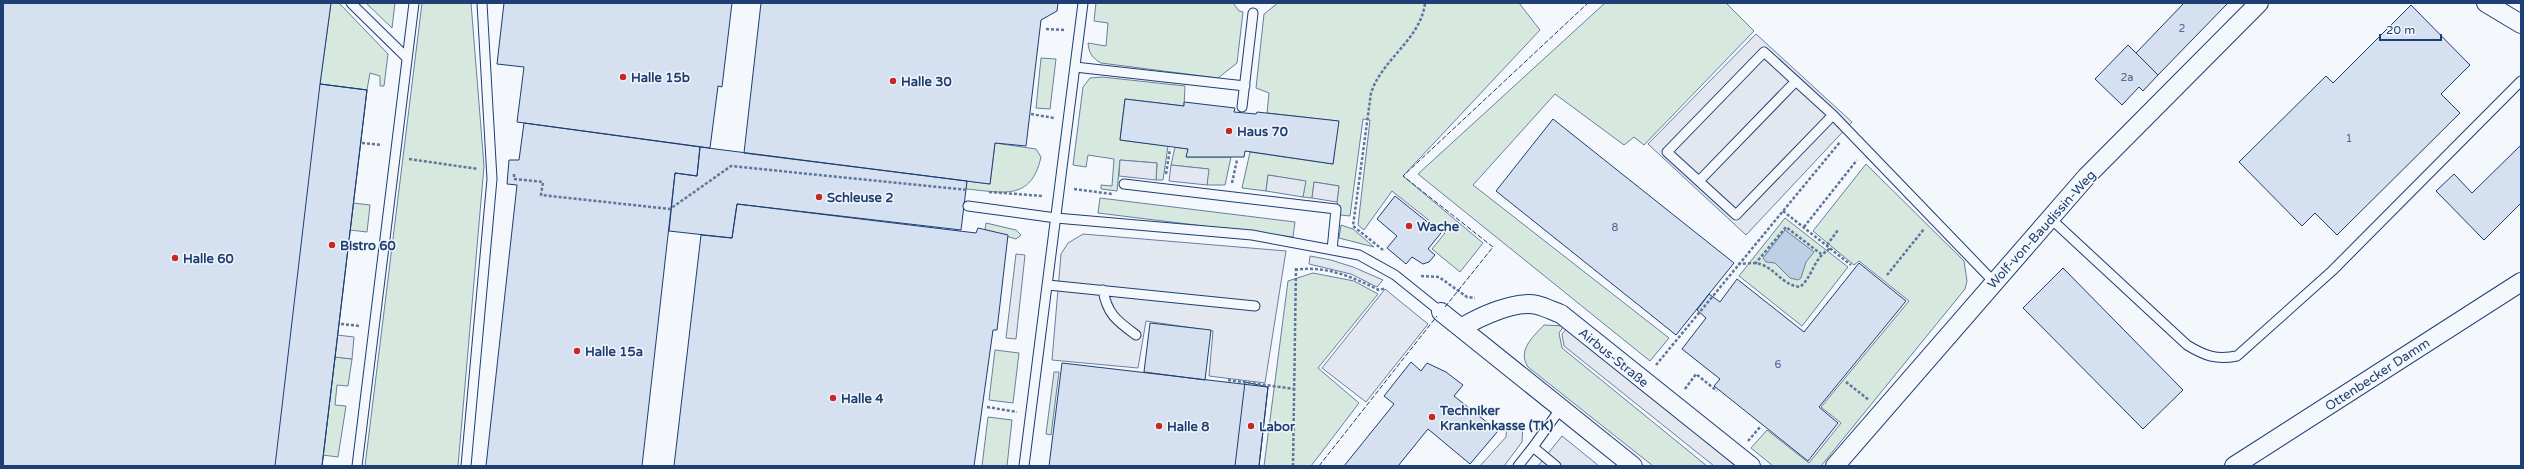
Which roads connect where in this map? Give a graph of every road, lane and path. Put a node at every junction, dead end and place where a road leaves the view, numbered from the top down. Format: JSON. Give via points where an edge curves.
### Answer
{"nodes":[{"id":1,"x":351,"y":3,"type":"edge"},
{"id":2,"x":414,"y":3,"type":"edge"},
{"id":3,"x":482,"y":3,"type":"edge"},
{"id":4,"x":1083,"y":3,"type":"edge"},
{"id":5,"x":1425,"y":3,"type":"edge"},
{"id":6,"x":2259,"y":3,"type":"edge"},
{"id":7,"x":2486,"y":3,"type":"edge"},
{"id":8,"x":1253,"y":13,"type":"dead end"},
{"id":9,"x":2521,"y":24,"type":"edge"},
{"id":10,"x":1046,"y":29,"type":"dead end"},
{"id":11,"x":1066,"y":30,"type":"dead end"},
{"id":12,"x":408,"y":58,"type":"junction"},
{"id":13,"x":1075,"y":67,"type":"junction"},
{"id":14,"x":1796,"y":81,"type":"junction"},
{"id":15,"x":2521,"y":82,"type":"edge"},
{"id":16,"x":1245,"y":86,"type":"junction"},
{"id":17,"x":1242,"y":107,"type":"dead end"},
{"id":18,"x":1031,"y":114,"type":"dead end"},
{"id":19,"x":1832,"y":115,"type":"junction"},
{"id":20,"x":1057,"y":119,"type":"dead end"},
{"id":21,"x":1844,"y":137,"type":"dead end"},
{"id":22,"x":362,"y":143,"type":"dead end"},
{"id":23,"x":383,"y":145,"type":"dead end"},
{"id":24,"x":1862,"y":154,"type":"dead end"},
{"id":25,"x":406,"y":159,"type":"dead end"},
{"id":26,"x":483,"y":170,"type":"dead end"},
{"id":27,"x":514,"y":174,"type":"dead end"},
{"id":28,"x":1699,"y":181,"type":"junction"},
{"id":29,"x":1124,"y":184,"type":"dead end"},
{"id":30,"x":970,"y":190,"type":"dead end"},
{"id":31,"x":1045,"y":190,"type":"dead end"},
{"id":32,"x":984,"y":192,"type":"dead end"},
{"id":33,"x":968,"y":206,"type":"dead end"},
{"id":34,"x":1783,"y":211,"type":"junction"},
{"id":35,"x":1056,"y":218,"type":"junction"},
{"id":36,"x":2050,"y":218,"type":"junction"},
{"id":37,"x":1929,"y":223,"type":"dead end"},
{"id":38,"x":1804,"y":227,"type":"junction"},
{"id":39,"x":1838,"y":230,"type":"dead end"},
{"id":40,"x":1827,"y":245,"type":"junction"},
{"id":41,"x":1831,"y":248,"type":"junction"},
{"id":42,"x":1332,"y":250,"type":"junction"},
{"id":43,"x":1385,"y":251,"type":"dead end"},
{"id":44,"x":1821,"y":254,"type":"junction"},
{"id":45,"x":1738,"y":264,"type":"junction"},
{"id":46,"x":1755,"y":264,"type":"junction"},
{"id":47,"x":1851,"y":265,"type":"dead end"},
{"id":48,"x":1296,"y":266,"type":"dead end"},
{"id":49,"x":1296,"y":270,"type":"junction"},
{"id":50,"x":1887,"y":275,"type":"dead end"},
{"id":51,"x":1994,"y":282,"type":"junction"},
{"id":52,"x":2521,"y":282,"type":"edge"},
{"id":53,"x":1048,"y":285,"type":"junction"},
{"id":54,"x":1409,"y":286,"type":"junction"},
{"id":55,"x":1103,"y":290,"type":"junction"},
{"id":56,"x":1255,"y":306,"type":"dead end"},
{"id":57,"x":1441,"y":312,"type":"joint"},
{"id":58,"x":341,"y":324,"type":"dead end"},
{"id":59,"x":361,"y":326,"type":"dead end"},
{"id":60,"x":1461,"y":328,"type":"junction"},
{"id":61,"x":1136,"y":335,"type":"dead end"},
{"id":62,"x":1655,"y":366,"type":"dead end"},
{"id":63,"x":1228,"y":380,"type":"dead end"},
{"id":64,"x":1846,"y":382,"type":"dead end"},
{"id":65,"x":1295,"y":388,"type":"junction"},
{"id":66,"x":1717,"y":391,"type":"dead end"},
{"id":67,"x":1680,"y":395,"type":"dead end"},
{"id":68,"x":1875,"y":405,"type":"dead end"},
{"id":69,"x":987,"y":407,"type":"dead end"},
{"id":70,"x":1561,"y":408,"type":"junction"},
{"id":71,"x":1018,"y":412,"type":"dead end"},
{"id":72,"x":1761,"y":426,"type":"dead end"},
{"id":73,"x":1744,"y":446,"type":"dead end"},
{"id":74,"x":1532,"y":447,"type":"junction"},
{"id":75,"x":356,"y":466,"type":"edge"},
{"id":76,"x":466,"y":466,"type":"edge"},
{"id":77,"x":1024,"y":466,"type":"edge"},
{"id":78,"x":1293,"y":466,"type":"edge"},
{"id":79,"x":1518,"y":466,"type":"edge"},
{"id":80,"x":1556,"y":466,"type":"edge"},
{"id":81,"x":1633,"y":466,"type":"edge"},
{"id":82,"x":1751,"y":466,"type":"edge"},
{"id":83,"x":1835,"y":466,"type":"edge"},
{"id":84,"x":2234,"y":466,"type":"edge"}],
"edges":[{"from":1,"to":12,"type":"lane"},
{"from":2,"to":12,"type":"lane"},
{"from":3,"to":76,"type":"lane","via":[[492,179]]},
{"from":4,"to":13,"type":"lane"},
{"from":5,"to":43,"type":"path","via":[[1416,28],[1381,70],[1370,93],[1353,226]]},
{"from":6,"to":36,"type":"street","name":"Wolf-von-Baudissin-Weg","via":[[2088,176]]},
{"from":7,"to":9,"type":"street"},
{"from":8,"to":16,"type":"lane"},
{"from":10,"to":11,"type":"path"},
{"from":12,"to":75,"type":"lane"},
{"from":13,"to":16,"type":"lane"},
{"from":13,"to":35,"type":"lane"},
{"from":14,"to":19,"type":"lane"},
{"from":14,"to":28,"type":"lane"},
{"from":14,"to":28,"type":"lane","via":[[1764,52],[1667,152]]},
{"from":15,"to":36,"type":"lane","via":[[2332,272],[2237,356],[2206,356],[2187,346]]},
{"from":16,"to":17,"type":"lane"},
{"from":18,"to":20,"type":"path"},
{"from":19,"to":28,"type":"lane","via":[[1736,215]]},
{"from":19,"to":51,"type":"lane"},
{"from":21,"to":34,"type":"path"},
{"from":22,"to":23,"type":"path"},
{"from":24,"to":38,"type":"path"},
{"from":25,"to":26,"type":"path"},
{"from":27,"to":30,"type":"path","via":[[514,179],[543,182],[541,195],[670,209],[731,166]]},
{"from":29,"to":42,"type":"lane","via":[[1336,209]]},
{"from":31,"to":32,"type":"path","via":[[1042,198]]},
{"from":33,"to":35,"type":"lane"},
{"from":34,"to":38,"type":"path"},
{"from":34,"to":45,"type":"path"},
{"from":35,"to":42,"type":"lane","via":[[1252,235]]},
{"from":35,"to":53,"type":"lane"},
{"from":36,"to":51,"type":"street","name":"Wolf-von-Baudissin-Weg"},
{"from":37,"to":50,"type":"path"},
{"from":38,"to":40,"type":"path"},
{"from":39,"to":40,"type":"path"},
{"from":40,"to":41,"type":"path"},
{"from":41,"to":44,"type":"path"},
{"from":41,"to":47,"type":"path"},
{"from":42,"to":54,"type":"lane","via":[[1359,255],[1383,267]]},
{"from":44,"to":46,"type":"path","via":[[1806,282],[1800,287],[1792,286],[1768,268]]},
{"from":44,"to":46,"type":"path","via":[[1786,227]]},
{"from":45,"to":46,"type":"path"},
{"from":45,"to":62,"type":"path"},
{"from":48,"to":49,"type":"path"},
{"from":49,"to":54,"type":"path","via":[[1309,268],[1332,271],[1379,290],[1385,287],[1399,298]]},
{"from":49,"to":65,"type":"path"},
{"from":51,"to":83,"type":"street","name":"Wolf-von-Baudissin-Weg"},
{"from":52,"to":84,"type":"street","name":"Ottenbecker Damm"},
{"from":53,"to":55,"type":"lane"},
{"from":53,"to":77,"type":"lane"},
{"from":54,"to":57,"type":"lane"},
{"from":55,"to":56,"type":"lane"},
{"from":55,"to":61,"type":"lane","via":[[1106,307],[1117,322]]},
{"from":57,"to":60,"type":"street"},
{"from":58,"to":59,"type":"path"},
{"from":60,"to":70,"type":"street"},
{"from":60,"to":82,"type":"street","name":"Airbus-Straße","via":[[1479,317],[1508,308],[1536,305],[1561,314]]},
{"from":63,"to":65,"type":"path"},
{"from":64,"to":68,"type":"path"},
{"from":65,"to":78,"type":"path"},
{"from":66,"to":67,"type":"path","via":[[1696,374]]},
{"from":69,"to":71,"type":"path"},
{"from":70,"to":74,"type":"lane"},
{"from":70,"to":81,"type":"street"},
{"from":72,"to":73,"type":"path"},
{"from":74,"to":79,"type":"lane"},
{"from":74,"to":80,"type":"lane"}]}
